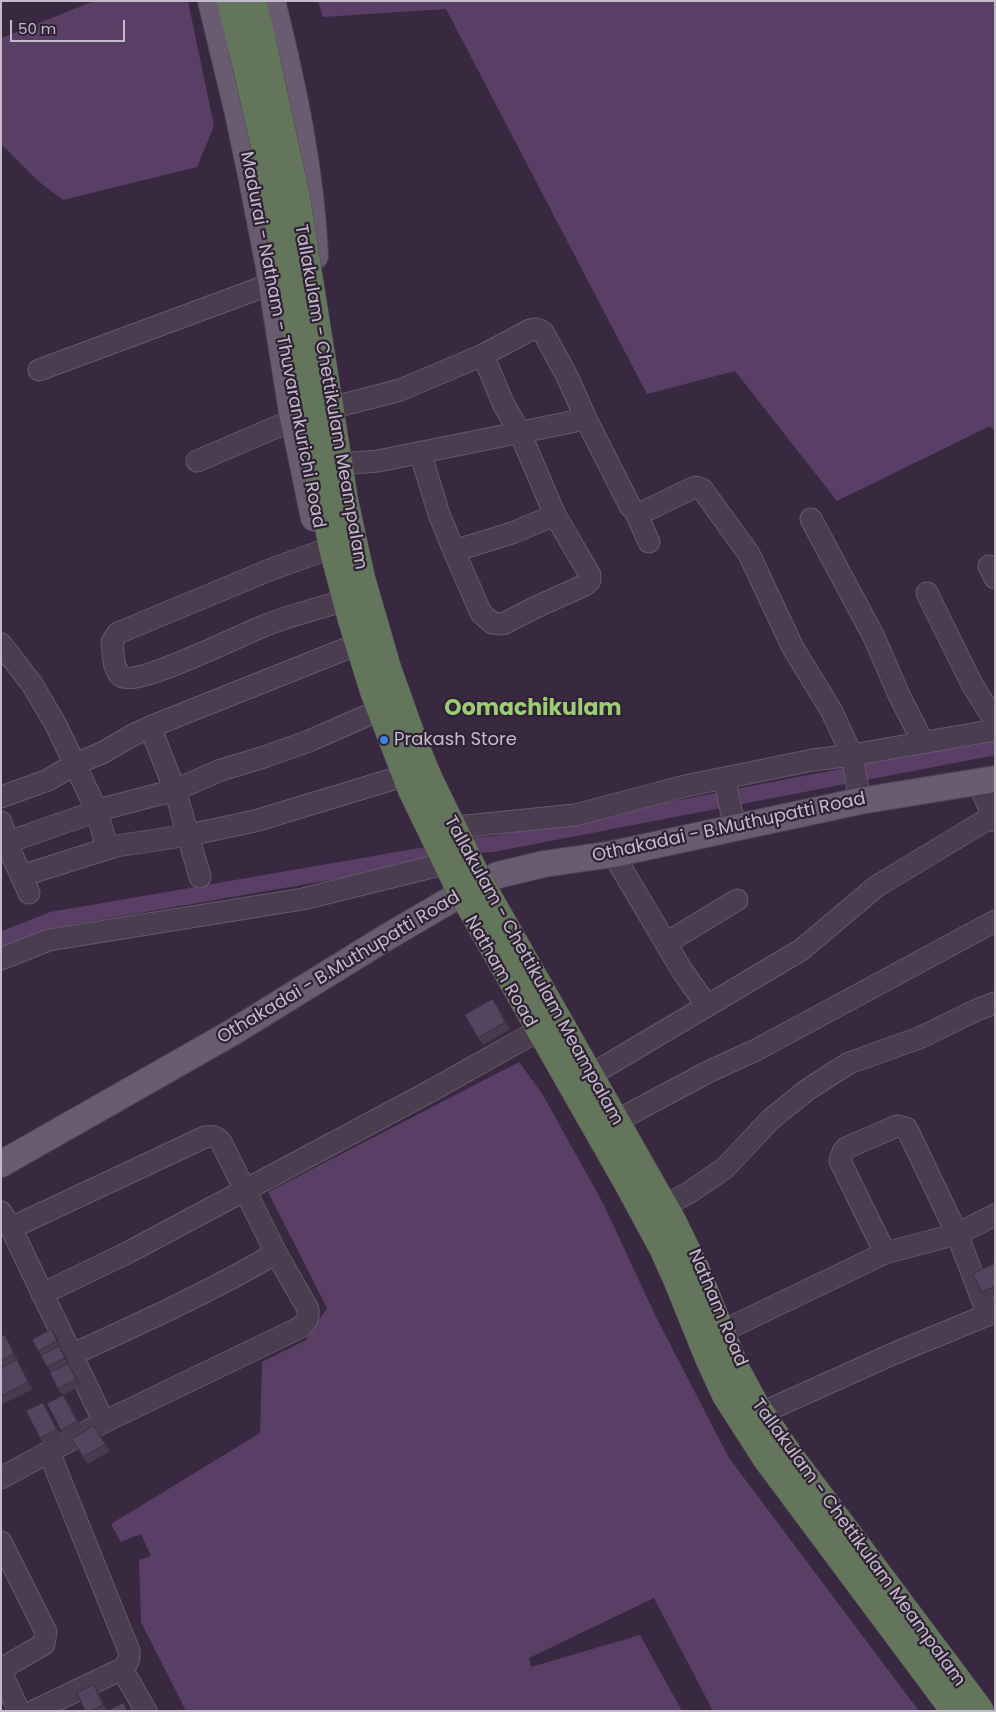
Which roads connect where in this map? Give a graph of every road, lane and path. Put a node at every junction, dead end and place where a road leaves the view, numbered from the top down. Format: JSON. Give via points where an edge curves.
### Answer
{"nodes":[{"id":1,"x":211,"y":1,"type":"edge"},
{"id":2,"x":231,"y":1,"type":"edge"},
{"id":3,"x":252,"y":1,"type":"edge"},
{"id":4,"x":272,"y":1,"type":"edge"},
{"id":5,"x":252,"y":43,"type":"junction"},
{"id":6,"x":271,"y":284,"type":"junction"},
{"id":7,"x":483,"y":356,"type":"junction"},
{"id":8,"x":39,"y":370,"type":"dead end"},
{"id":9,"x":331,"y":408,"type":"junction"},
{"id":10,"x":586,"y":419,"type":"junction"},
{"id":11,"x":293,"y":420,"type":"junction"},
{"id":12,"x":520,"y":433,"type":"junction"},
{"id":13,"x":420,"y":452,"type":"junction"},
{"id":14,"x":197,"y":462,"type":"dead end"},
{"id":15,"x":340,"y":464,"type":"junction"},
{"id":16,"x":636,"y":511,"type":"junction"},
{"id":17,"x":555,"y":515,"type":"junction"},
{"id":18,"x":811,"y":518,"type":"dead end"},
{"id":19,"x":649,"y":542,"type":"dead end"},
{"id":20,"x":454,"y":550,"type":"junction"},
{"id":21,"x":322,"y":551,"type":"junction"},
{"id":22,"x":927,"y":593,"type":"dead end"},
{"id":23,"x":336,"y":603,"type":"junction"},
{"id":24,"x":1,"y":644,"type":"edge"},
{"id":25,"x":348,"y":648,"type":"junction"},
{"id":26,"x":373,"y":714,"type":"junction"},
{"id":27,"x":995,"y":721,"type":"edge"},
{"id":28,"x":150,"y":728,"type":"junction"},
{"id":29,"x":995,"y":730,"type":"edge"},
{"id":30,"x":923,"y":742,"type":"junction"},
{"id":31,"x":75,"y":764,"type":"junction"},
{"id":32,"x":856,"y":776,"type":"junction"},
{"id":33,"x":400,"y":778,"type":"junction"},
{"id":34,"x":986,"y":781,"type":"edge"},
{"id":35,"x":175,"y":790,"type":"junction"},
{"id":36,"x":1,"y":798,"type":"edge"},
{"id":37,"x":729,"y":800,"type":"junction"},
{"id":38,"x":97,"y":811,"type":"junction"},
{"id":39,"x":994,"y":819,"type":"edge"},
{"id":40,"x":456,"y":827,"type":"junction"},
{"id":41,"x":4,"y":832,"type":"edge"},
{"id":42,"x":189,"y":835,"type":"junction"},
{"id":43,"x":107,"y":849,"type":"junction"},
{"id":44,"x":613,"y":854,"type":"junction"},
{"id":45,"x":440,"y":864,"type":"junction"},
{"id":46,"x":200,"y":877,"type":"dead end"},
{"id":47,"x":484,"y":881,"type":"junction"},
{"id":48,"x":457,"y":896,"type":"junction"},
{"id":49,"x":737,"y":900,"type":"dead end"},
{"id":50,"x":995,"y":921,"type":"edge"},
{"id":51,"x":666,"y":943,"type":"junction"},
{"id":52,"x":1,"y":959,"type":"edge"},
{"id":53,"x":995,"y":1003,"type":"edge"},
{"id":54,"x":707,"y":1006,"type":"junction"},
{"id":55,"x":534,"y":1033,"type":"junction"},
{"id":56,"x":594,"y":1073,"type":"junction"},
{"id":57,"x":620,"y":1118,"type":"junction"},
{"id":58,"x":1,"y":1164,"type":"edge"},
{"id":59,"x":245,"y":1190,"type":"junction"},
{"id":60,"x":668,"y":1204,"type":"junction"},
{"id":61,"x":995,"y":1215,"type":"edge"},
{"id":62,"x":6,"y":1220,"type":"edge"},
{"id":63,"x":957,"y":1234,"type":"junction"},
{"id":64,"x":276,"y":1253,"type":"junction"},
{"id":65,"x":885,"y":1253,"type":"junction"},
{"id":66,"x":42,"y":1294,"type":"junction"},
{"id":67,"x":991,"y":1314,"type":"edge"},
{"id":68,"x":725,"y":1330,"type":"junction"},
{"id":69,"x":71,"y":1355,"type":"junction"},
{"id":70,"x":766,"y":1411,"type":"junction"},
{"id":71,"x":104,"y":1422,"type":"junction"},
{"id":72,"x":49,"y":1452,"type":"junction"},
{"id":73,"x":1,"y":1478,"type":"edge"},
{"id":74,"x":1,"y":1542,"type":"edge"},
{"id":75,"x":122,"y":1669,"type":"junction"},
{"id":76,"x":1,"y":1670,"type":"edge"},
{"id":77,"x":19,"y":1711,"type":"edge"},
{"id":78,"x":34,"y":1711,"type":"edge"},
{"id":79,"x":146,"y":1711,"type":"edge"},
{"id":80,"x":946,"y":1711,"type":"edge"},
{"id":81,"x":955,"y":1711,"type":"edge"},
{"id":82,"x":980,"y":1711,"type":"edge"},
{"id":83,"x":988,"y":1711,"type":"edge"}],
"edges":[{"from":1,"to":6,"type":"main road","name":"Madurai - Natham - Thuvarankurichi Road","via":[[238,113]]},
{"from":2,"to":5,"type":"highway","name":"Tallakulam - Chettikulam Meampalam"},
{"from":3,"to":5,"type":"highway","name":"Tallakulam - Chettikulam Meampalam"},
{"from":4,"to":9,"type":"main road","name":"Madurai - Natham - Thuvarankurichi Road","via":[[294,96],[312,201],[319,327]]},
{"from":5,"to":81,"type":"highway","name":"Tallakulam - Chettikulam Meampalam","bridge":true,"via":[[318,471],[333,548],[374,691],[412,790],[457,883],[663,1248],[726,1395],[767,1460]]},
{"from":5,"to":82,"type":"highway","name":"Tallakulam - Chettikulam Meampalam","bridge":true,"via":[[296,198],[326,396],[356,558],[387,668],[430,780],[476,876],[672,1221],[736,1370],[756,1407]]},
{"from":6,"to":8,"type":"street"},
{"from":6,"to":11,"type":"main road","name":"Madurai - Natham - Thuvarankurichi Road"},
{"from":7,"to":9,"type":"street","via":[[400,390]]},
{"from":7,"to":10,"type":"street","via":[[530,330],[543,332]]},
{"from":7,"to":12,"type":"street"},
{"from":9,"to":15,"type":"main road","name":"Madurai - Natham - Thuvarankurichi Road"},
{"from":10,"to":12,"type":"street"},
{"from":10,"to":16,"type":"street","via":[[630,506]]},
{"from":11,"to":14,"type":"street"},
{"from":11,"to":21,"type":"main road","name":"Madurai - Natham - Thuvarankurichi Road"},
{"from":12,"to":13,"type":"street"},
{"from":12,"to":17,"type":"street"},
{"from":13,"to":15,"type":"street","via":[[378,461]]},
{"from":13,"to":20,"type":"street"},
{"from":15,"to":40,"type":"main road","name":"Madurai - Natham - Thuvarankurichi Road","via":[[355,542],[384,647],[420,748]]},
{"from":16,"to":19,"type":"street"},
{"from":16,"to":32,"type":"street","via":[[643,512],[695,487],[707,495],[749,554],[794,648],[831,710]]},
{"from":17,"to":20,"type":"street","via":[[512,533]]},
{"from":17,"to":20,"type":"street","via":[[590,574],[590,580],[586,585],[503,624],[492,623],[481,613]]},
{"from":18,"to":30,"type":"street","via":[[874,637]]},
{"from":21,"to":23,"type":"main road","name":"Madurai - Natham - Thuvarankurichi Road"},
{"from":21,"to":23,"type":"street","via":[[263,572],[118,634],[112,642],[116,672],[129,679],[167,668],[266,625]]},
{"from":22,"to":27,"type":"street"},
{"from":23,"to":25,"type":"main road","name":"Madurai - Natham - Thuvarankurichi Road"},
{"from":24,"to":31,"type":"street","via":[[32,684]]},
{"from":25,"to":26,"type":"main road","name":"Madurai - Natham - Thuvarankurichi Road"},
{"from":25,"to":28,"type":"street"},
{"from":26,"to":33,"type":"main road","name":"Madurai - Natham - Thuvarankurichi Road"},
{"from":26,"to":35,"type":"street"},
{"from":28,"to":31,"type":"street"},
{"from":28,"to":35,"type":"street"},
{"from":29,"to":30,"type":"street"},
{"from":30,"to":32,"type":"street"},
{"from":31,"to":36,"type":"street","via":[[48,780]]},
{"from":31,"to":38,"type":"street"},
{"from":32,"to":34,"type":"main road","name":"Othakadai - B.Muthupatti Road"},
{"from":32,"to":37,"type":"main road","name":"Othakadai - B.Muthupatti Road"},
{"from":32,"to":37,"type":"street","via":[[813,760]]},
{"from":33,"to":42,"type":"street","via":[[255,821]]},
{"from":33,"to":45,"type":"main road","name":"Madurai - Natham - Thuvarankurichi Road"},
{"from":34,"to":39,"type":"street"},
{"from":35,"to":38,"type":"street"},
{"from":35,"to":42,"type":"street"},
{"from":37,"to":40,"type":"street","via":[[685,786],[574,815]]},
{"from":37,"to":44,"type":"main road","name":"Othakadai - B.Muthupatti Road"},
{"from":38,"to":41,"type":"street"},
{"from":38,"to":43,"type":"street"},
{"from":39,"to":54,"type":"street","via":[[878,886],[801,950]]},
{"from":40,"to":47,"type":"main road","name":"Madurai - Natham - Thuvarankurichi Road"},
{"from":41,"to":43,"type":"street","via":[[25,884]]},
{"from":42,"to":43,"type":"street"},
{"from":42,"to":46,"type":"street"},
{"from":44,"to":47,"type":"main road","name":"Othakadai - B.Muthupatti Road","via":[[504,872]]},
{"from":44,"to":51,"type":"street"},
{"from":45,"to":48,"type":"main road","name":"Madurai - Natham - Thuvarankurichi Road"},
{"from":45,"to":52,"type":"street","via":[[303,898],[49,940]]},
{"from":47,"to":48,"type":"main road","name":"Othakadai - B.Muthupatti Road"},
{"from":47,"to":56,"type":"main road","name":"Natham Road"},
{"from":48,"to":55,"type":"main road","name":"Natham Road"},
{"from":48,"to":58,"type":"main road","name":"Othakadai - B.Muthupatti Road","via":[[233,1032]]},
{"from":49,"to":51,"type":"street"},
{"from":50,"to":57,"type":"street","via":[[756,1050]]},
{"from":51,"to":54,"type":"street"},
{"from":53,"to":60,"type":"street","via":[[919,1038],[849,1063],[807,1090],[771,1119],[725,1168]]},
{"from":54,"to":56,"type":"street"},
{"from":55,"to":59,"type":"street"},
{"from":55,"to":80,"type":"main road","name":"Natham Road","via":[[652,1241],[705,1365],[740,1432]]},
{"from":56,"to":57,"type":"main road","name":"Natham Road"},
{"from":57,"to":60,"type":"main road","name":"Natham Road"},
{"from":59,"to":62,"type":"street","via":[[221,1142],[212,1136]]},
{"from":59,"to":64,"type":"street"},
{"from":59,"to":66,"type":"street"},
{"from":60,"to":68,"type":"main road","name":"Natham Road","via":[[693,1251]]},
{"from":61,"to":63,"type":"street"},
{"from":62,"to":66,"type":"street"},
{"from":63,"to":65,"type":"street"},
{"from":63,"to":65,"type":"street","via":[[908,1131],[897,1126],[846,1148],[840,1160]]},
{"from":63,"to":67,"type":"street"},
{"from":64,"to":69,"type":"street","via":[[186,1302]]},
{"from":64,"to":71,"type":"street","via":[[308,1309],[307,1322]]},
{"from":65,"to":68,"type":"street"},
{"from":66,"to":69,"type":"street"},
{"from":67,"to":70,"type":"street"},
{"from":68,"to":70,"type":"main road","name":"Natham Road"},
{"from":69,"to":71,"type":"street"},
{"from":70,"to":83,"type":"main road","name":"Natham Road"},
{"from":71,"to":72,"type":"street"},
{"from":72,"to":73,"type":"street"},
{"from":72,"to":75,"type":"street","via":[[129,1651],[128,1663]]},
{"from":74,"to":76,"type":"street","via":[[46,1632],[44,1644]]},
{"from":75,"to":78,"type":"street"},
{"from":75,"to":79,"type":"street"},
{"from":76,"to":77,"type":"street"}]}
